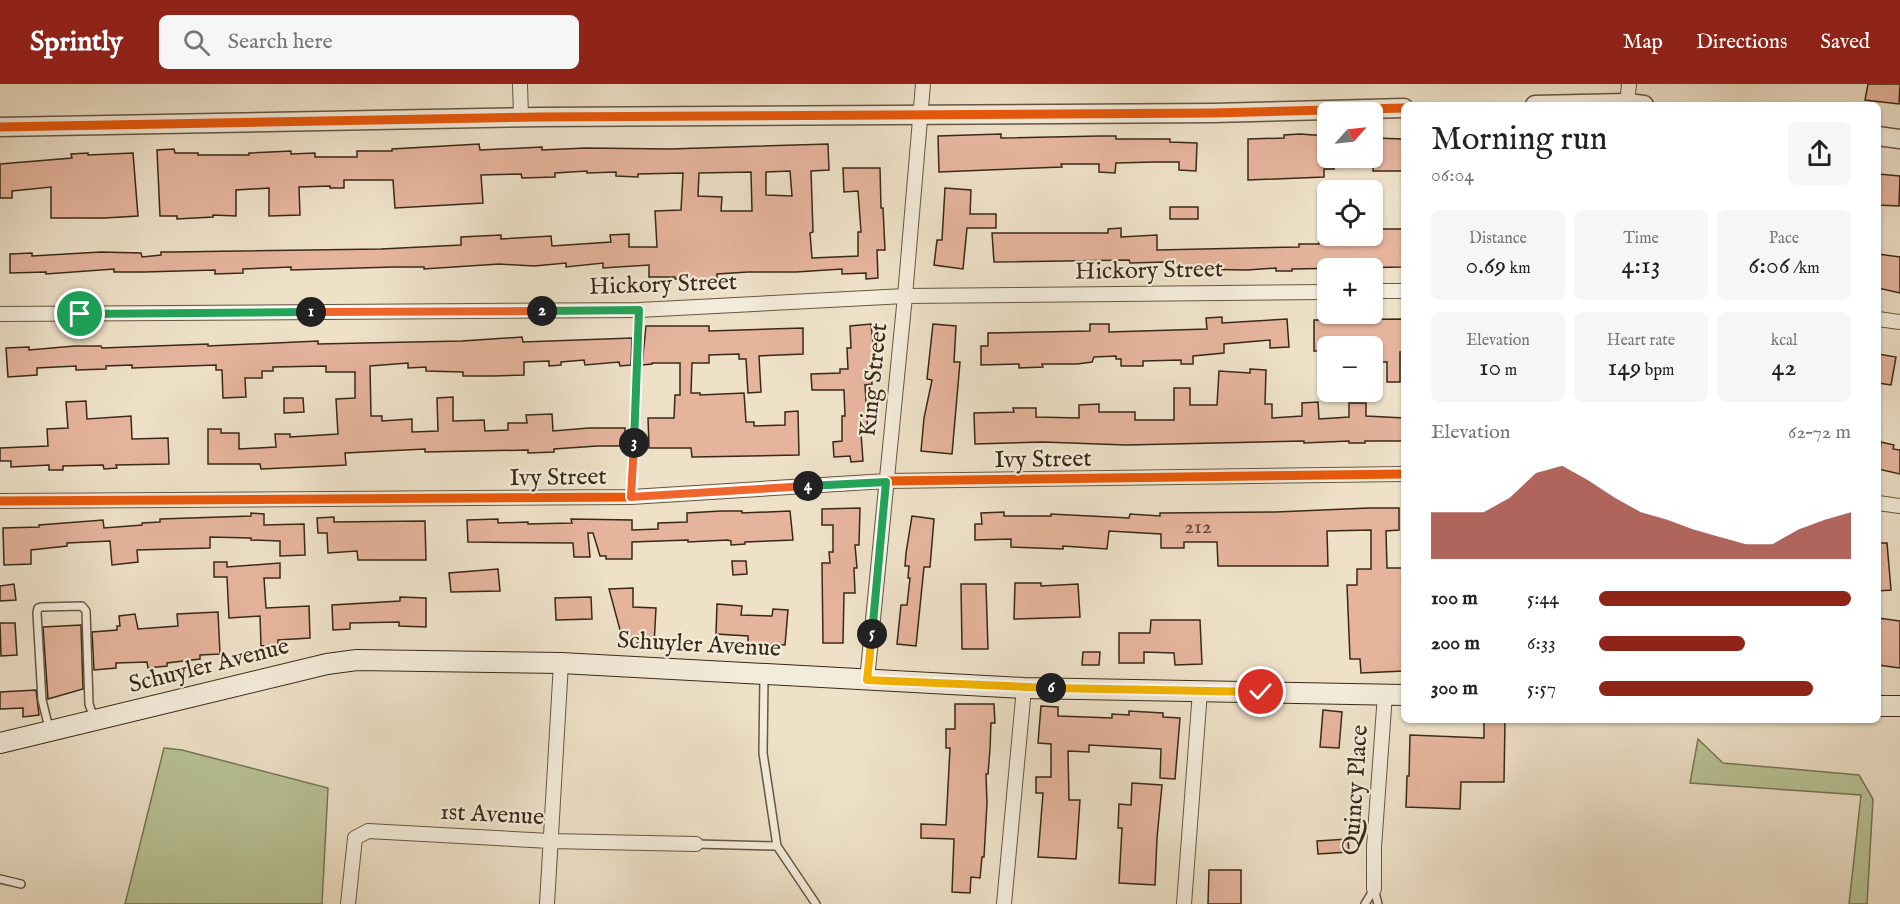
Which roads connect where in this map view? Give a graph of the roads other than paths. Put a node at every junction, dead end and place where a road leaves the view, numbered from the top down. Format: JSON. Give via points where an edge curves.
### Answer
{"nodes":[{"id":1,"x":520,"y":84,"type":"edge"},
{"id":2,"x":923,"y":84,"type":"edge"},
{"id":3,"x":1629,"y":84,"type":"edge"},
{"id":4,"x":1633,"y":102,"type":"edge"},
{"id":5,"x":1401,"y":108,"type":"edge"},
{"id":6,"x":921,"y":113,"type":"junction"},
{"id":7,"x":520,"y":117,"type":"junction"},
{"id":8,"x":0,"y":127,"type":"edge"},
{"id":9,"x":1881,"y":136,"type":"edge"},
{"id":10,"x":1900,"y":139,"type":"edge"},
{"id":11,"x":1383,"y":291,"type":"edge"},
{"id":12,"x":1401,"y":291,"type":"edge"},
{"id":13,"x":1317,"y":292,"type":"edge"},
{"id":14,"x":905,"y":296,"type":"junction"},
{"id":15,"x":639,"y":310,"type":"junction"},
{"id":16,"x":0,"y":314,"type":"edge"},
{"id":17,"x":1881,"y":319,"type":"edge"},
{"id":18,"x":1900,"y":322,"type":"edge"},
{"id":19,"x":1401,"y":474,"type":"edge"},
{"id":20,"x":886,"y":482,"type":"junction"},
{"id":21,"x":631,"y":497,"type":"junction"},
{"id":22,"x":0,"y":501,"type":"edge"},
{"id":23,"x":1881,"y":503,"type":"edge"},
{"id":24,"x":1900,"y":506,"type":"edge"},
{"id":25,"x":561,"y":663,"type":"junction"},
{"id":26,"x":764,"y":674,"type":"junction"},
{"id":27,"x":867,"y":680,"type":"junction"},
{"id":28,"x":1024,"y":687,"type":"junction"},
{"id":29,"x":1200,"y":691,"type":"junction"},
{"id":30,"x":1394,"y":694,"type":"edge"},
{"id":31,"x":1881,"y":706,"type":"edge"},
{"id":32,"x":1900,"y":706,"type":"edge"},
{"id":33,"x":94,"y":720,"type":"junction"},
{"id":34,"x":50,"y":731,"type":"junction"},
{"id":35,"x":0,"y":743,"type":"edge"},
{"id":36,"x":550,"y":841,"type":"junction"},
{"id":37,"x":696,"y":844,"type":"joint"},
{"id":38,"x":777,"y":846,"type":"junction"},
{"id":39,"x":0,"y":879,"type":"edge"},
{"id":40,"x":21,"y":884,"type":"dead end"},
{"id":41,"x":1374,"y":889,"type":"junction"},
{"id":42,"x":348,"y":904,"type":"edge"},
{"id":43,"x":548,"y":904,"type":"edge"},
{"id":44,"x":816,"y":904,"type":"edge"},
{"id":45,"x":1005,"y":904,"type":"edge"},
{"id":46,"x":1184,"y":904,"type":"edge"},
{"id":47,"x":1365,"y":904,"type":"edge"},
{"id":48,"x":1378,"y":904,"type":"edge"}],
"edges":[{"from":1,"to":7,"type":"street"},
{"from":2,"to":6,"type":"street","name":"King Street"},
{"from":3,"to":4,"type":"street"},
{"from":5,"to":6,"type":"street"},
{"from":6,"to":7,"type":"street"},
{"from":6,"to":14,"type":"street","name":"King Street"},
{"from":7,"to":8,"type":"street"},
{"from":9,"to":10,"type":"street"},
{"from":11,"to":12,"type":"street"},
{"from":13,"to":14,"type":"street","name":"Hickory Street"},
{"from":14,"to":15,"type":"street","name":"Hickory Street"},
{"from":14,"to":20,"type":"street","name":"King Street"},
{"from":15,"to":16,"type":"street","name":"Hickory Street"},
{"from":15,"to":21,"type":"lane"},
{"from":17,"to":18,"type":"street"},
{"from":19,"to":20,"type":"street","name":"Ivy Street"},
{"from":20,"to":21,"type":"street","name":"Ivy Street"},
{"from":20,"to":27,"type":"street","name":"King Street"},
{"from":21,"to":22,"type":"street","name":"Ivy Street"},
{"from":23,"to":24,"type":"street"},
{"from":25,"to":26,"type":"main road","name":"Schuyler Avenue"},
{"from":25,"to":33,"type":"main road","name":"Schuyler Avenue","via":[[357,660]]},
{"from":25,"to":36,"type":"street"},
{"from":26,"to":27,"type":"main road","name":"Schuyler Avenue"},
{"from":26,"to":38,"type":"lane","via":[[763,753]]},
{"from":27,"to":28,"type":"main road","name":"Schuyler Avenue"},
{"from":28,"to":29,"type":"main road","name":"Schuyler Avenue"},
{"from":28,"to":45,"type":"street"},
{"from":29,"to":30,"type":"main road","name":"Schuyler Avenue"},
{"from":29,"to":46,"type":"street"},
{"from":30,"to":41,"type":"street","name":"Quincy Place","via":[[1374,847]]},
{"from":31,"to":32,"type":"main road"},
{"from":33,"to":34,"type":"main road","name":"Schuyler Avenue"},
{"from":33,"to":34,"type":"lane","via":[[89,704],[86,611],[81,606],[41,607],[37,613],[42,700]]},
{"from":34,"to":35,"type":"main road","name":"Schuyler Avenue"},
{"from":36,"to":37,"type":"street","name":"1st Avenue"},
{"from":36,"to":42,"type":"street","name":"1st Avenue","via":[[368,831],[355,838]]},
{"from":36,"to":43,"type":"street"},
{"from":37,"to":38,"type":"lane"},
{"from":38,"to":44,"type":"lane"},
{"from":39,"to":40,"type":"lane"},
{"from":41,"to":47,"type":"lane"},
{"from":41,"to":48,"type":"lane"}]}
